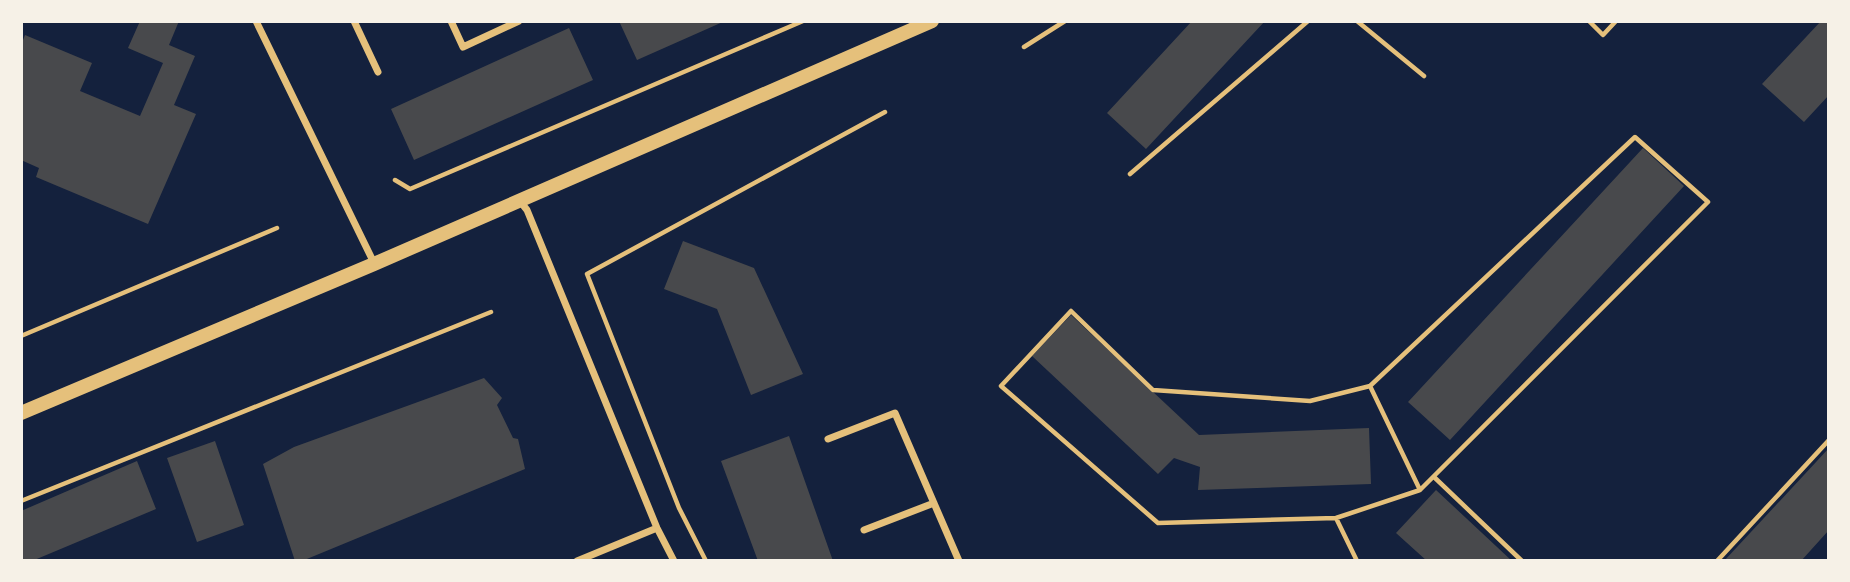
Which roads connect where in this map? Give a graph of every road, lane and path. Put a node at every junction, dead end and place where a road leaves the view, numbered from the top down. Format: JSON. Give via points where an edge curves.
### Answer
{"nodes":[{"id":1,"x":256,"y":21,"type":"edge"},
{"id":2,"x":354,"y":21,"type":"edge"},
{"id":3,"x":451,"y":21,"type":"edge"},
{"id":4,"x":519,"y":21,"type":"edge"},
{"id":5,"x":803,"y":21,"type":"edge"},
{"id":6,"x":932,"y":21,"type":"edge"},
{"id":7,"x":1065,"y":21,"type":"edge"},
{"id":8,"x":1308,"y":21,"type":"edge"},
{"id":9,"x":1357,"y":21,"type":"edge"},
{"id":10,"x":1589,"y":21,"type":"edge"},
{"id":11,"x":1616,"y":21,"type":"edge"},
{"id":12,"x":1024,"y":47,"type":"dead end"},
{"id":13,"x":378,"y":72,"type":"dead end"},
{"id":14,"x":1424,"y":76,"type":"dead end"},
{"id":15,"x":885,"y":112,"type":"dead end"},
{"id":16,"x":1130,"y":174,"type":"dead end"},
{"id":17,"x":396,"y":180,"type":"dead end"},
{"id":18,"x":519,"y":200,"type":"junction"},
{"id":19,"x":277,"y":228,"type":"dead end"},
{"id":20,"x":374,"y":264,"type":"junction"},
{"id":21,"x":491,"y":312,"type":"dead end"},
{"id":22,"x":21,"y":336,"type":"edge"},
{"id":23,"x":1370,"y":386,"type":"junction"},
{"id":24,"x":21,"y":413,"type":"edge"},
{"id":25,"x":828,"y":439,"type":"dead end"},
{"id":26,"x":1829,"y":440,"type":"edge"},
{"id":27,"x":1434,"y":477,"type":"junction"},
{"id":28,"x":1420,"y":491,"type":"junction"},
{"id":29,"x":21,"y":501,"type":"edge"},
{"id":30,"x":934,"y":503,"type":"junction"},
{"id":31,"x":1336,"y":518,"type":"junction"},
{"id":32,"x":657,"y":528,"type":"junction"},
{"id":33,"x":864,"y":530,"type":"dead end"},
{"id":34,"x":577,"y":561,"type":"edge"},
{"id":35,"x":674,"y":561,"type":"edge"},
{"id":36,"x":706,"y":561,"type":"edge"},
{"id":37,"x":959,"y":561,"type":"edge"},
{"id":38,"x":1357,"y":561,"type":"edge"},
{"id":39,"x":1522,"y":561,"type":"edge"},
{"id":40,"x":1717,"y":561,"type":"edge"}],
"edges":[{"from":1,"to":20,"type":"street"},
{"from":2,"to":13,"type":"street"},
{"from":3,"to":4,"type":"street","via":[[463,47]]},
{"from":5,"to":17,"type":"path","via":[[410,189]]},
{"from":6,"to":18,"type":"main road"},
{"from":7,"to":12,"type":"path"},
{"from":8,"to":16,"type":"path"},
{"from":9,"to":14,"type":"path"},
{"from":10,"to":11,"type":"path","via":[[1603,35]]},
{"from":15,"to":36,"type":"path","via":[[587,274],[679,508]]},
{"from":18,"to":20,"type":"main road"},
{"from":18,"to":32,"type":"street"},
{"from":19,"to":22,"type":"path"},
{"from":20,"to":24,"type":"main road"},
{"from":21,"to":29,"type":"path"},
{"from":23,"to":27,"type":"path","via":[[1635,137],[1708,202]]},
{"from":23,"to":28,"type":"path"},
{"from":23,"to":31,"type":"path","via":[[1310,401],[1153,390],[1071,311],[1001,386],[1158,523]]},
{"from":25,"to":30,"type":"street","via":[[895,413]]},
{"from":26,"to":40,"type":"path"},
{"from":27,"to":28,"type":"path"},
{"from":27,"to":39,"type":"path"},
{"from":28,"to":31,"type":"path"},
{"from":30,"to":33,"type":"street"},
{"from":30,"to":37,"type":"street"},
{"from":31,"to":38,"type":"path"},
{"from":32,"to":34,"type":"street"},
{"from":32,"to":35,"type":"street"}]}
